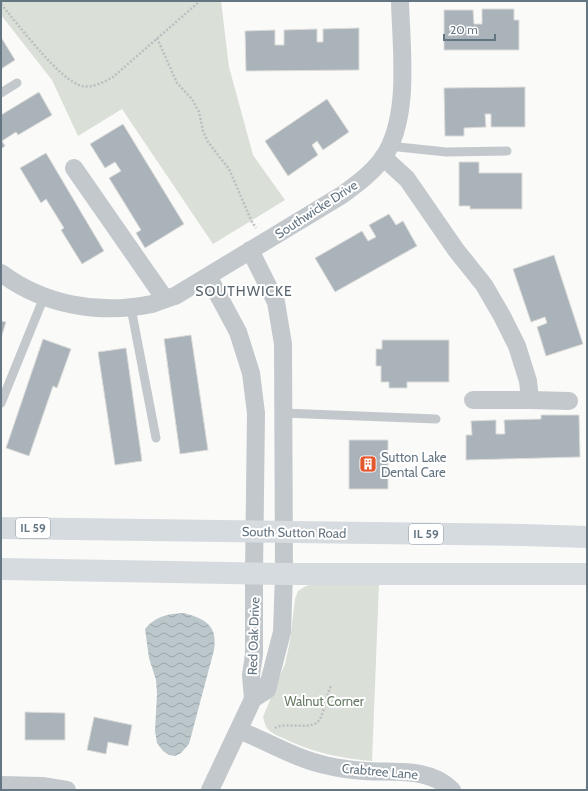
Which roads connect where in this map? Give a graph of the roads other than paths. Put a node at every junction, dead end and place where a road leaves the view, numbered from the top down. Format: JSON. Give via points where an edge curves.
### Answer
{"nodes":[{"id":1,"x":400,"y":1,"type":"edge"},
{"id":2,"x":17,"y":83,"type":"dead end"},
{"id":3,"x":1,"y":93,"type":"edge"},
{"id":4,"x":507,"y":151,"type":"dead end"},
{"id":5,"x":386,"y":152,"type":"junction"},
{"id":6,"x":74,"y":168,"type":"dead end"},
{"id":7,"x":257,"y":246,"type":"junction"},
{"id":8,"x":1,"y":273,"type":"edge"},
{"id":9,"x":208,"y":276,"type":"junction"},
{"id":10,"x":44,"y":297,"type":"junction"},
{"id":11,"x":165,"y":299,"type":"junction"},
{"id":12,"x":131,"y":308,"type":"junction"},
{"id":13,"x":473,"y":400,"type":"dead end"},
{"id":14,"x":530,"y":400,"type":"junction"},
{"id":15,"x":569,"y":401,"type":"dead end"},
{"id":16,"x":1,"y":402,"type":"edge"},
{"id":17,"x":256,"y":413,"type":"junction"},
{"id":18,"x":283,"y":413,"type":"junction"},
{"id":19,"x":436,"y":419,"type":"dead end"},
{"id":20,"x":156,"y":438,"type":"dead end"},
{"id":21,"x":1,"y":528,"type":"edge"},
{"id":22,"x":254,"y":532,"type":"junction"},
{"id":23,"x":283,"y":532,"type":"junction"},
{"id":24,"x":587,"y":537,"type":"edge"},
{"id":25,"x":1,"y":569,"type":"edge"},
{"id":26,"x":254,"y":573,"type":"junction"},
{"id":27,"x":284,"y":574,"type":"junction"},
{"id":28,"x":587,"y":574,"type":"edge"},
{"id":29,"x":253,"y":699,"type":"junction"},
{"id":30,"x":239,"y":730,"type":"junction"},
{"id":31,"x":1,"y":785,"type":"edge"},
{"id":32,"x":67,"y":790,"type":"edge"},
{"id":33,"x":210,"y":790,"type":"edge"},
{"id":34,"x":452,"y":790,"type":"edge"}],
"edges":[{"from":1,"to":5,"type":"street","name":"Southwicke Drive","via":[[401,107],[395,132]]},
{"from":2,"to":3,"type":"lane"},
{"from":4,"to":5,"type":"lane"},
{"from":5,"to":7,"type":"street","name":"Southwicke Drive","via":[[367,176],[342,195]]},
{"from":5,"to":14,"type":"street","via":[[484,285],[517,346],[528,381]]},
{"from":6,"to":11,"type":"street"},
{"from":7,"to":9,"type":"street","name":"Southwicke Drive"},
{"from":7,"to":18,"type":"street","via":[[276,302],[283,344]]},
{"from":8,"to":10,"type":"street","name":"Southwicke Drive","via":[[13,282]]},
{"from":9,"to":11,"type":"street","name":"Southwicke Drive","via":[[175,296]]},
{"from":9,"to":17,"type":"street","via":[[238,332],[251,373]]},
{"from":10,"to":12,"type":"street","name":"Southwicke Drive","via":[[66,304],[94,308]]},
{"from":10,"to":16,"type":"lane"},
{"from":11,"to":12,"type":"street","name":"Southwicke Drive"},
{"from":12,"to":20,"type":"lane"},
{"from":13,"to":14,"type":"street"},
{"from":14,"to":15,"type":"street"},
{"from":17,"to":18,"type":"street"},
{"from":17,"to":22,"type":"street"},
{"from":18,"to":19,"type":"lane"},
{"from":18,"to":23,"type":"street"},
{"from":21,"to":22,"type":"main road","name":"South Sutton Road","number":"IL 59"},
{"from":22,"to":23,"type":"main road","name":"South Sutton Road","number":"IL 59"},
{"from":22,"to":26,"type":"street"},
{"from":23,"to":24,"type":"main road","name":"South Sutton Road","number":"IL 59"},
{"from":23,"to":27,"type":"street"},
{"from":25,"to":26,"type":"main road"},
{"from":26,"to":27,"type":"main road"},
{"from":26,"to":29,"type":"street","name":"Red Oak Drive","via":[[254,655],[250,675]]},
{"from":27,"to":28,"type":"main road"},
{"from":27,"to":29,"type":"street","name":"Red Oak Drive","via":[[282,632],[267,690]]},
{"from":29,"to":30,"type":"street","name":"Red Oak Drive"},
{"from":30,"to":33,"type":"street","name":"Red Oak Drive"},
{"from":30,"to":34,"type":"street","name":"Crabtree Lane","via":[[304,759],[328,766],[366,771],[415,772],[437,780]]},
{"from":31,"to":32,"type":"street","via":[[42,786]]}]}
